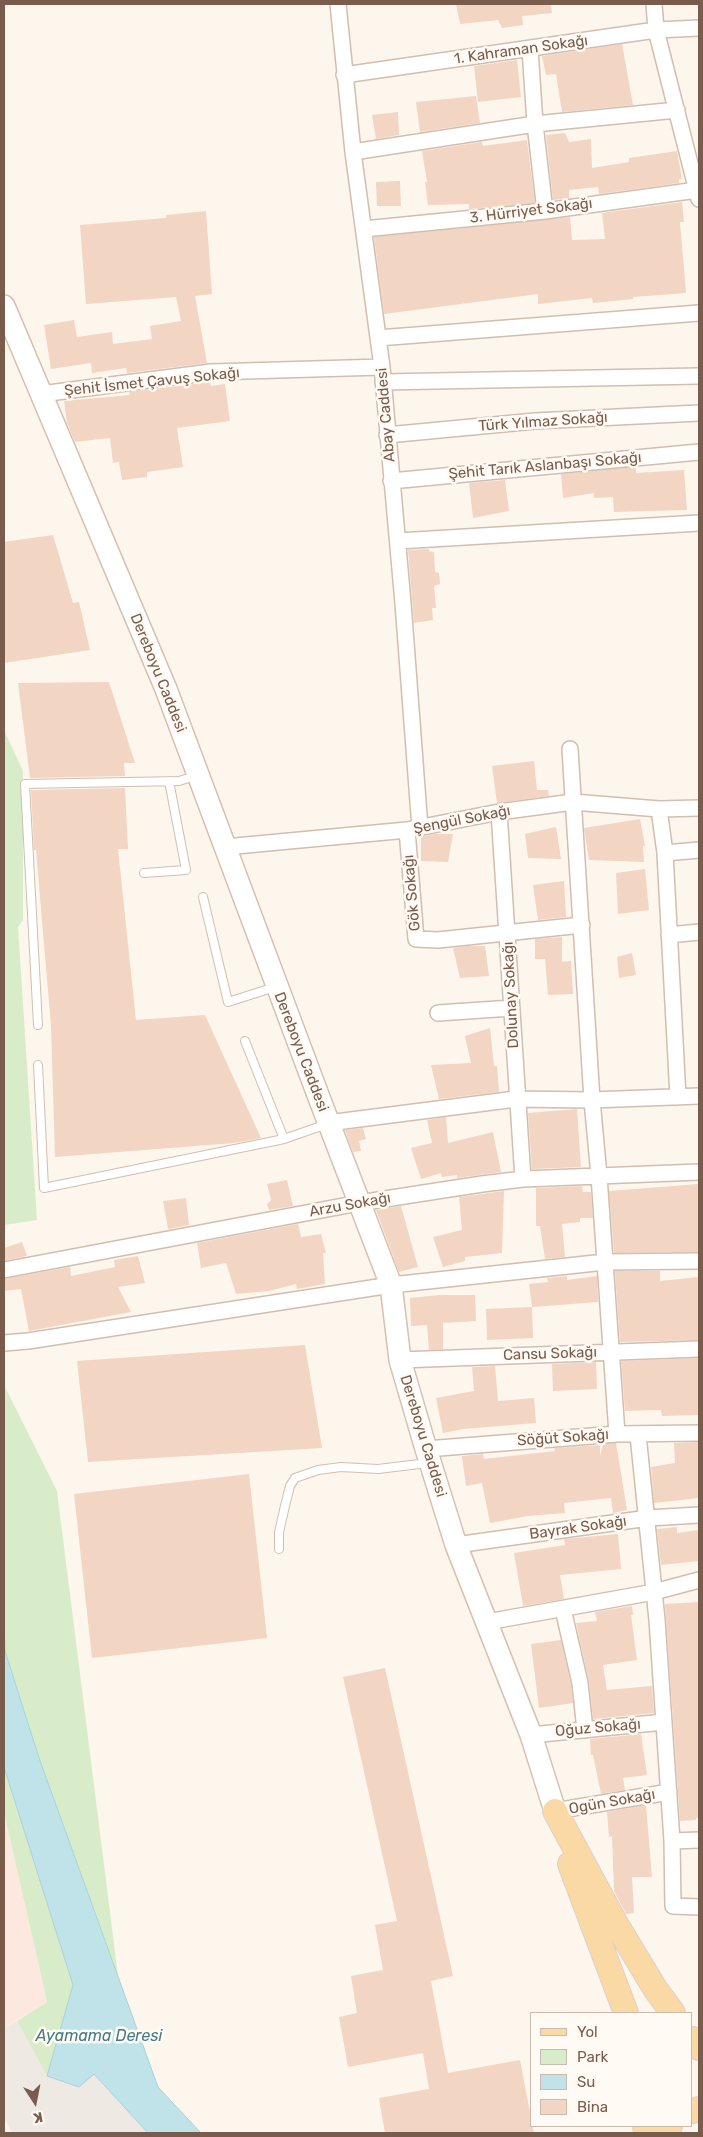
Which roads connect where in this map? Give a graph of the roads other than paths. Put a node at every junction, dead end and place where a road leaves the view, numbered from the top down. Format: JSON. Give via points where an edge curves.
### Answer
{"nodes":[{"id":1,"x":338,"y":4,"type":"edge"},
{"id":2,"x":654,"y":4,"type":"edge"},
{"id":3,"x":699,"y":28,"type":"edge"},
{"id":4,"x":656,"y":30,"type":"junction"},
{"id":5,"x":530,"y":49,"type":"junction"},
{"id":6,"x":344,"y":75,"type":"junction"},
{"id":7,"x":677,"y":110,"type":"junction"},
{"id":8,"x":535,"y":124,"type":"junction"},
{"id":9,"x":353,"y":152,"type":"junction"},
{"id":10,"x":694,"y":157,"type":"edge"},
{"id":11,"x":698,"y":195,"type":"edge"},
{"id":12,"x":545,"y":211,"type":"junction"},
{"id":13,"x":364,"y":229,"type":"junction"},
{"id":14,"x":4,"y":306,"type":"edge"},
{"id":15,"x":699,"y":313,"type":"edge"},
{"id":16,"x":378,"y":338,"type":"junction"},
{"id":17,"x":383,"y":375,"type":"junction"},
{"id":18,"x":699,"y":376,"type":"edge"},
{"id":19,"x":41,"y":394,"type":"junction"},
{"id":20,"x":699,"y":413,"type":"edge"},
{"id":21,"x":387,"y":435,"type":"junction"},
{"id":22,"x":699,"y":452,"type":"edge"},
{"id":23,"x":391,"y":481,"type":"junction"},
{"id":24,"x":699,"y":523,"type":"edge"},
{"id":25,"x":398,"y":541,"type":"junction"},
{"id":26,"x":570,"y":749,"type":"dead end"},
{"id":27,"x":198,"y":775,"type":"junction"},
{"id":28,"x":169,"y":781,"type":"junction"},
{"id":29,"x":573,"y":802,"type":"junction"},
{"id":30,"x":699,"y":808,"type":"edge"},
{"id":31,"x":659,"y":809,"type":"junction"},
{"id":32,"x":499,"y":812,"type":"junction"},
{"id":33,"x":413,"y":829,"type":"junction"},
{"id":34,"x":225,"y":847,"type":"junction"},
{"id":35,"x":699,"y":850,"type":"edge"},
{"id":36,"x":665,"y":853,"type":"junction"},
{"id":37,"x":144,"y":874,"type":"dead end"},
{"id":38,"x":203,"y":897,"type":"dead end"},
{"id":39,"x":582,"y":925,"type":"junction"},
{"id":40,"x":699,"y":932,"type":"edge"},
{"id":41,"x":507,"y":933,"type":"junction"},
{"id":42,"x":669,"y":935,"type":"junction"},
{"id":43,"x":277,"y":987,"type":"junction"},
{"id":44,"x":512,"y":1008,"type":"junction"},
{"id":45,"x":438,"y":1013,"type":"dead end"},
{"id":46,"x":38,"y":1025,"type":"dead end"},
{"id":47,"x":244,"y":1041,"type":"dead end"},
{"id":48,"x":38,"y":1065,"type":"dead end"},
{"id":49,"x":699,"y":1096,"type":"edge"},
{"id":50,"x":678,"y":1097,"type":"junction"},
{"id":51,"x":516,"y":1099,"type":"junction"},
{"id":52,"x":592,"y":1100,"type":"junction"},
{"id":53,"x":328,"y":1123,"type":"junction"},
{"id":54,"x":284,"y":1139,"type":"junction"},
{"id":55,"x":699,"y":1172,"type":"edge"},
{"id":56,"x":599,"y":1176,"type":"junction"},
{"id":57,"x":523,"y":1179,"type":"junction"},
{"id":58,"x":359,"y":1203,"type":"junction"},
{"id":59,"x":699,"y":1261,"type":"edge"},
{"id":60,"x":605,"y":1262,"type":"junction"},
{"id":61,"x":4,"y":1270,"type":"edge"},
{"id":62,"x":391,"y":1286,"type":"junction"},
{"id":63,"x":4,"y":1343,"type":"edge"},
{"id":64,"x":699,"y":1349,"type":"edge"},
{"id":65,"x":612,"y":1352,"type":"junction"},
{"id":66,"x":400,"y":1360,"type":"junction"},
{"id":67,"x":699,"y":1433,"type":"edge"},
{"id":68,"x":617,"y":1434,"type":"junction"},
{"id":69,"x":638,"y":1435,"type":"junction"},
{"id":70,"x":428,"y":1456,"type":"junction"},
{"id":71,"x":699,"y":1515,"type":"edge"},
{"id":72,"x":648,"y":1518,"type":"junction"},
{"id":73,"x":456,"y":1545,"type":"junction"},
{"id":74,"x":279,"y":1550,"type":"dead end"},
{"id":75,"x":699,"y":1580,"type":"edge"},
{"id":76,"x":654,"y":1592,"type":"junction"},
{"id":77,"x":563,"y":1609,"type":"junction"},
{"id":78,"x":487,"y":1622,"type":"junction"},
{"id":79,"x":664,"y":1722,"type":"junction"},
{"id":80,"x":585,"y":1730,"type":"junction"},
{"id":81,"x":531,"y":1735,"type":"junction"},
{"id":82,"x":669,"y":1792,"type":"junction"},
{"id":83,"x":555,"y":1812,"type":"junction"},
{"id":84,"x":699,"y":1840,"type":"edge"},
{"id":85,"x":672,"y":1842,"type":"junction"},
{"id":86,"x":699,"y":1907,"type":"edge"},
{"id":87,"x":626,"y":2012,"type":"edge"},
{"id":88,"x":672,"y":2012,"type":"edge"}],
"edges":[{"from":1,"to":6,"type":"street","name":"Abay Caddesi"},
{"from":2,"to":4,"type":"street"},
{"from":3,"to":4,"type":"street","name":"1. Kahraman Sokağı"},
{"from":4,"to":5,"type":"street","name":"1. Kahraman Sokağı"},
{"from":4,"to":7,"type":"street"},
{"from":5,"to":6,"type":"street","name":"1. Kahraman Sokağı"},
{"from":5,"to":8,"type":"street"},
{"from":6,"to":9,"type":"street","name":"Abay Caddesi"},
{"from":7,"to":8,"type":"street"},
{"from":7,"to":10,"type":"street"},
{"from":8,"to":9,"type":"street"},
{"from":8,"to":12,"type":"street"},
{"from":9,"to":13,"type":"street","name":"Abay Caddesi"},
{"from":10,"to":11,"type":"street"},
{"from":11,"to":12,"type":"street","name":"3. Hürriyet Sokağı"},
{"from":12,"to":13,"type":"street","name":"3. Hürriyet Sokağı"},
{"from":13,"to":16,"type":"street","name":"Abay Caddesi"},
{"from":14,"to":19,"type":"main road","name":"Dereboyu Caddesi"},
{"from":15,"to":16,"type":"street"},
{"from":16,"to":17,"type":"street","name":"Abay Caddesi"},
{"from":17,"to":18,"type":"street","name":"Şehit İsmet Çavuş Sokağı"},
{"from":17,"to":19,"type":"street","name":"Şehit İsmet Çavuş Sokağı","via":[[211,372]]},
{"from":17,"to":21,"type":"street","name":"Abay Caddesi"},
{"from":19,"to":27,"type":"main road","name":"Dereboyu Caddesi","via":[[166,689]]},
{"from":20,"to":21,"type":"street","name":"Türk Yılmaz Sokağı","via":[[535,421]]},
{"from":21,"to":23,"type":"street","name":"Abay Caddesi"},
{"from":22,"to":23,"type":"street","name":"Şehit Tarık Aslanbaşı Sokağı"},
{"from":23,"to":25,"type":"street","name":"Abay Caddesi"},
{"from":24,"to":25,"type":"street"},
{"from":25,"to":33,"type":"street","name":"Abay Caddesi"},
{"from":26,"to":29,"type":"street"},
{"from":27,"to":28,"type":"lane"},
{"from":27,"to":34,"type":"main road","name":"Dereboyu Caddesi"},
{"from":28,"to":37,"type":"lane","via":[[186,870]]},
{"from":28,"to":46,"type":"lane","via":[[25,784]]},
{"from":29,"to":31,"type":"street","name":"Şengül Sokağı"},
{"from":29,"to":32,"type":"street","name":"Şengül Sokağı"},
{"from":29,"to":39,"type":"street"},
{"from":30,"to":31,"type":"street","name":"Şengül Sokağı"},
{"from":31,"to":36,"type":"street"},
{"from":32,"to":33,"type":"street","name":"Şengül Sokağı"},
{"from":32,"to":41,"type":"street","name":"Dolunay Sokağı"},
{"from":33,"to":34,"type":"street","name":"Şengül Sokağı"},
{"from":33,"to":41,"type":"street","name":"Gök Sokağı","via":[[416,939]]},
{"from":34,"to":43,"type":"main road","name":"Dereboyu Caddesi"},
{"from":35,"to":36,"type":"street"},
{"from":36,"to":42,"type":"street"},
{"from":38,"to":43,"type":"lane","via":[[228,1002]]},
{"from":39,"to":41,"type":"street","name":"Gök Sokağı"},
{"from":39,"to":52,"type":"street"},
{"from":40,"to":42,"type":"street"},
{"from":41,"to":44,"type":"street","name":"Dolunay Sokağı"},
{"from":42,"to":50,"type":"street"},
{"from":43,"to":53,"type":"main road","name":"Dereboyu Caddesi"},
{"from":44,"to":45,"type":"street"},
{"from":44,"to":51,"type":"street","name":"Dolunay Sokağı"},
{"from":47,"to":54,"type":"lane"},
{"from":48,"to":54,"type":"lane","via":[[44,1188]]},
{"from":49,"to":50,"type":"street"},
{"from":50,"to":52,"type":"street"},
{"from":51,"to":52,"type":"street"},
{"from":51,"to":53,"type":"street"},
{"from":51,"to":57,"type":"street","name":"Dolunay Sokağı"},
{"from":52,"to":56,"type":"street"},
{"from":53,"to":54,"type":"lane"},
{"from":53,"to":58,"type":"main road","name":"Dereboyu Caddesi"},
{"from":55,"to":56,"type":"street","name":"Arzu Sokağı"},
{"from":56,"to":57,"type":"street","name":"Arzu Sokağı"},
{"from":56,"to":60,"type":"street"},
{"from":57,"to":58,"type":"street","name":"Arzu Sokağı"},
{"from":58,"to":61,"type":"street","name":"Arzu Sokağı"},
{"from":58,"to":62,"type":"main road","name":"Dereboyu Caddesi"},
{"from":59,"to":60,"type":"street"},
{"from":60,"to":62,"type":"street"},
{"from":60,"to":65,"type":"street"},
{"from":62,"to":63,"type":"street"},
{"from":62,"to":66,"type":"main road","name":"Dereboyu Caddesi"},
{"from":64,"to":65,"type":"street","name":"Cansu Sokağı"},
{"from":65,"to":66,"type":"street","name":"Cansu Sokağı"},
{"from":65,"to":68,"type":"street"},
{"from":66,"to":70,"type":"main road","name":"Dereboyu Caddesi"},
{"from":67,"to":69,"type":"street","name":"Söğüt Sokağı"},
{"from":68,"to":69,"type":"street","name":"Söğüt Sokağı"},
{"from":68,"to":70,"type":"street","name":"Söğüt Sokağı"},
{"from":69,"to":72,"type":"street"},
{"from":70,"to":73,"type":"main road","name":"Dereboyu Caddesi"},
{"from":70,"to":74,"type":"lane","via":[[378,1468],[326,1469],[295,1478],[290,1486],[279,1532]]},
{"from":71,"to":72,"type":"street","name":"Bayrak Sokağı"},
{"from":72,"to":73,"type":"street","name":"Bayrak Sokağı"},
{"from":72,"to":76,"type":"street"},
{"from":73,"to":78,"type":"main road","name":"Dereboyu Caddesi"},
{"from":75,"to":76,"type":"street"},
{"from":76,"to":77,"type":"street"},
{"from":76,"to":79,"type":"street"},
{"from":77,"to":78,"type":"street"},
{"from":77,"to":80,"type":"street","via":[[580,1683]]},
{"from":78,"to":81,"type":"main road","name":"Dereboyu Caddesi"},
{"from":79,"to":80,"type":"street","name":"Oğuz Sokağı"},
{"from":79,"to":82,"type":"street"},
{"from":80,"to":81,"type":"street","name":"Oğuz Sokağı"},
{"from":81,"to":83,"type":"main road","name":"Dereboyu Caddesi"},
{"from":82,"to":83,"type":"street","name":"Ogün Sokağı"},
{"from":82,"to":85,"type":"street"},
{"from":83,"to":87,"type":"main road","via":[[573,1874]]},
{"from":83,"to":88,"type":"main road","via":[[616,1924]]},
{"from":84,"to":85,"type":"street"},
{"from":85,"to":86,"type":"street","via":[[673,1906]]}]}
